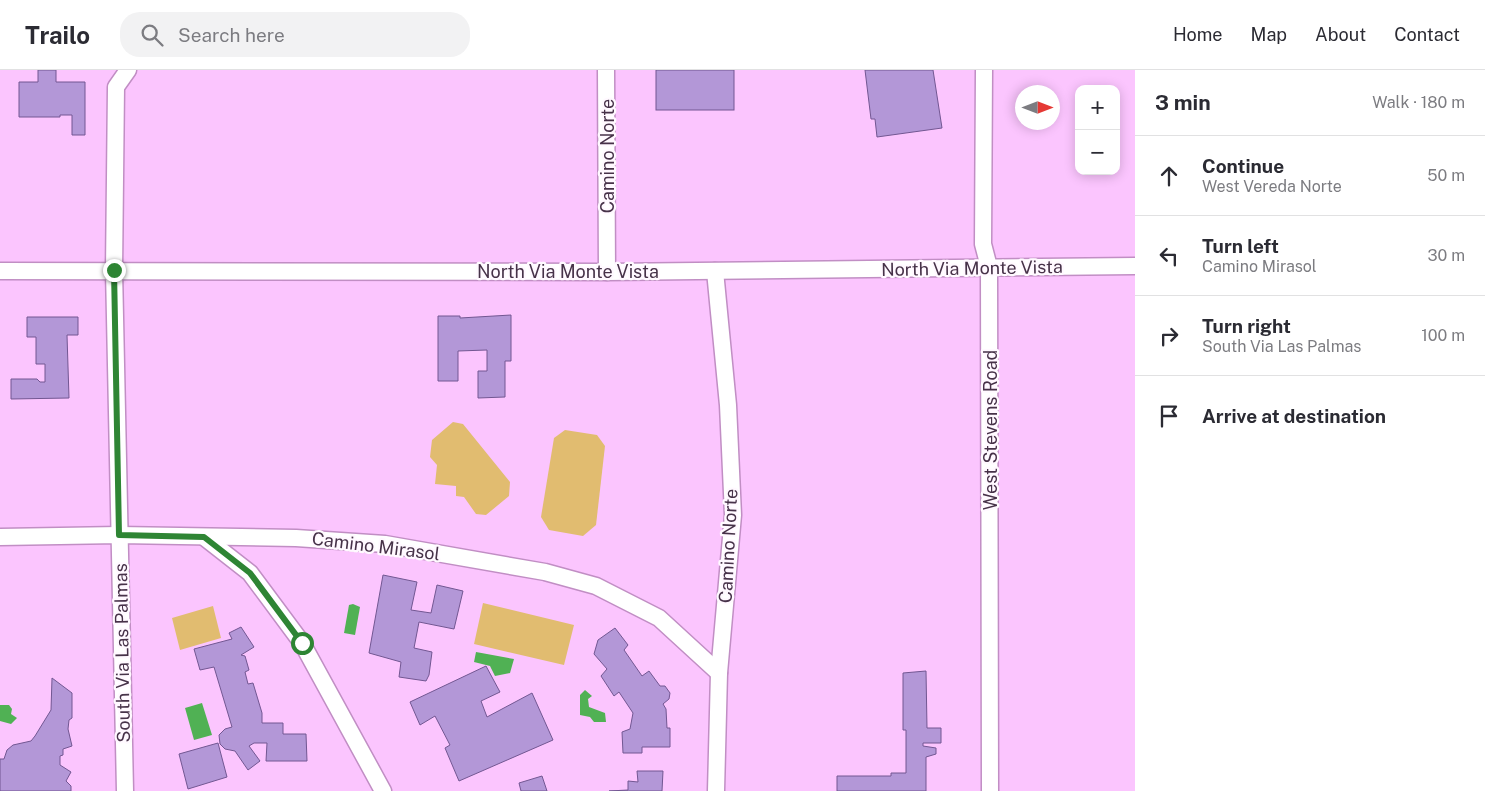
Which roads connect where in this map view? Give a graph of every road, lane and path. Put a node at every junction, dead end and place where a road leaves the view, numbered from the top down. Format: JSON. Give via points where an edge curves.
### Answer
{"nodes":[{"id":1,"x":128,"y":70,"type":"edge"},
{"id":2,"x":606,"y":70,"type":"edge"},
{"id":3,"x":984,"y":70,"type":"edge"},
{"id":4,"x":1135,"y":266,"type":"edge"},
{"id":5,"x":990,"y":267,"type":"junction"},
{"id":6,"x":114,"y":270,"type":"junction"},
{"id":7,"x":0,"y":271,"type":"edge"},
{"id":8,"x":715,"y":271,"type":"junction"},
{"id":9,"x":607,"y":272,"type":"junction"},
{"id":10,"x":119,"y":535,"type":"junction"},
{"id":11,"x":0,"y":537,"type":"edge"},
{"id":12,"x":204,"y":537,"type":"junction"},
{"id":13,"x":718,"y":673,"type":"junction"},
{"id":14,"x":125,"y":791,"type":"edge"},
{"id":15,"x":383,"y":791,"type":"edge"},
{"id":16,"x":716,"y":791,"type":"edge"},
{"id":17,"x":990,"y":791,"type":"edge"}],
"edges":[{"from":1,"to":6,"type":"street","name":"South Via Las Palmas","via":[[116,87]]},
{"from":2,"to":9,"type":"street","name":"Camino Norte"},
{"from":3,"to":5,"type":"street","name":"West Stevens Road","via":[[983,244]]},
{"from":4,"to":5,"type":"street","name":"North Via Monte Vista"},
{"from":5,"to":8,"type":"street","name":"North Via Monte Vista"},
{"from":5,"to":17,"type":"street","name":"West Stevens Road"},
{"from":6,"to":7,"type":"street","name":"North Via Monte Vista"},
{"from":6,"to":9,"type":"street","name":"North Via Monte Vista"},
{"from":6,"to":10,"type":"street","name":"South Via Las Palmas"},
{"from":8,"to":9,"type":"street","name":"North Via Monte Vista"},
{"from":8,"to":13,"type":"street","name":"Camino Norte","via":[[728,405],[732,515]]},
{"from":10,"to":11,"type":"street","name":"Camino Mirasol"},
{"from":10,"to":12,"type":"street","name":"Camino Mirasol"},
{"from":10,"to":14,"type":"street","name":"South Via Las Palmas"},
{"from":12,"to":13,"type":"street","name":"Camino Mirasol","via":[[296,538],[385,544],[545,572],[596,586],[659,618]]},
{"from":12,"to":15,"type":"street","via":[[250,573],[302,643]]},
{"from":13,"to":16,"type":"street","name":"Camino Norte"}]}
